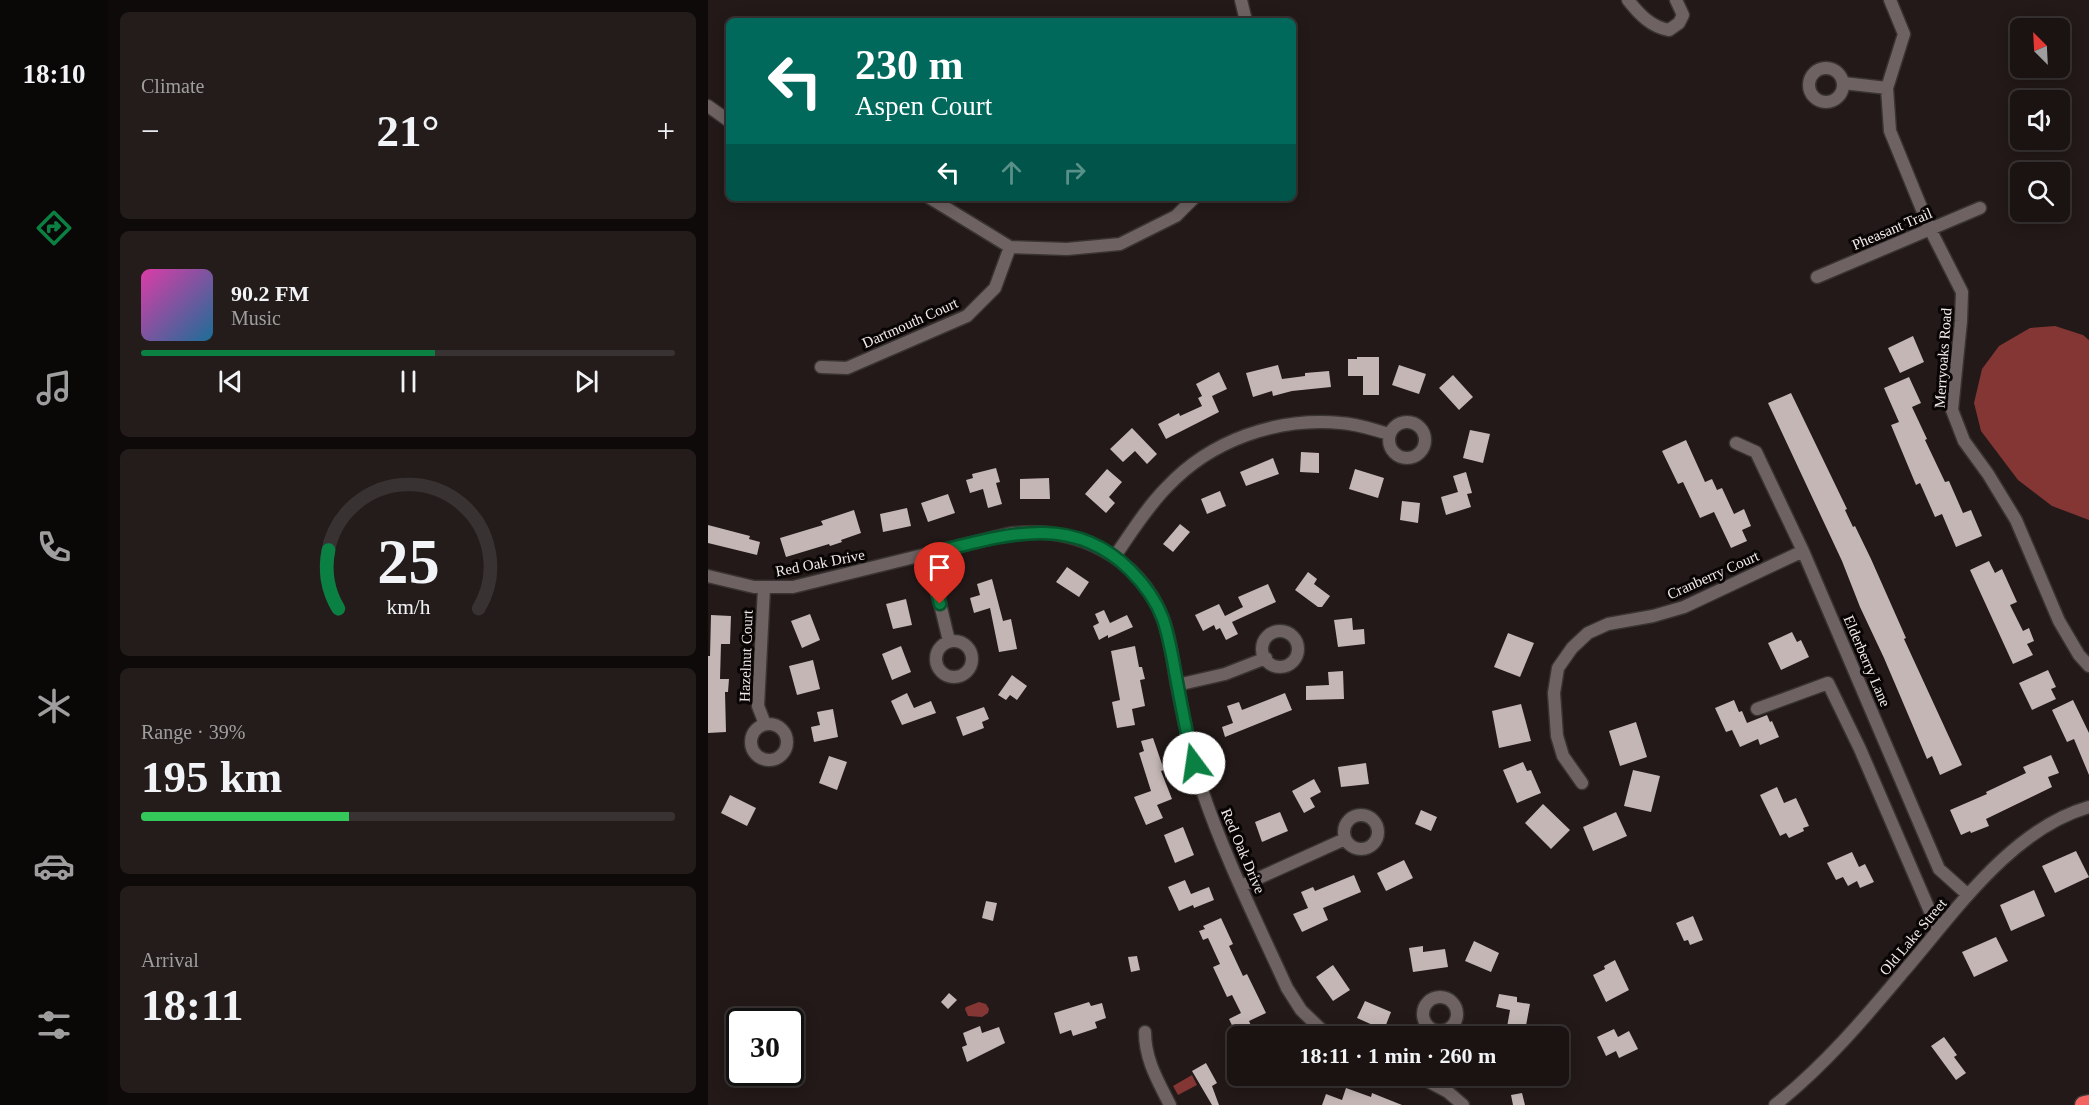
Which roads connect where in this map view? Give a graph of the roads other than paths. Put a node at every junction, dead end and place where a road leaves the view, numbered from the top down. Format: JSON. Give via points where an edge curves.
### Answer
{"nodes":[{"id":1,"x":1241,"y":0,"type":"edge"},
{"id":2,"x":1628,"y":0,"type":"edge"},
{"id":3,"x":1676,"y":0,"type":"edge"},
{"id":4,"x":1890,"y":0,"type":"edge"},
{"id":5,"x":1244,"y":18,"type":"edge"},
{"id":6,"x":1843,"y":83,"type":"dead end"},
{"id":7,"x":1887,"y":88,"type":"junction"},
{"id":8,"x":708,"y":106,"type":"edge"},
{"id":9,"x":726,"y":120,"type":"edge"},
{"id":10,"x":935,"y":201,"type":"edge"},
{"id":11,"x":1191,"y":201,"type":"edge"},
{"id":12,"x":1980,"y":208,"type":"dead end"},
{"id":13,"x":1930,"y":229,"type":"junction"},
{"id":14,"x":1010,"y":247,"type":"junction"},
{"id":15,"x":1816,"y":277,"type":"dead end"},
{"id":16,"x":821,"y":367,"type":"dead end"},
{"id":17,"x":1390,"y":434,"type":"dead end"},
{"id":18,"x":1736,"y":443,"type":"dead end"},
{"id":19,"x":1803,"y":551,"type":"junction"},
{"id":20,"x":928,"y":554,"type":"junction"},
{"id":21,"x":1115,"y":556,"type":"junction"},
{"id":22,"x":708,"y":576,"type":"edge"},
{"id":23,"x":764,"y":588,"type":"junction"},
{"id":24,"x":949,"y":641,"type":"dead end"},
{"id":25,"x":1266,"y":658,"type":"dead end"},
{"id":26,"x":2089,"y":666,"type":"edge"},
{"id":27,"x":1177,"y":685,"type":"junction"},
{"id":28,"x":1757,"y":709,"type":"dead end"},
{"id":29,"x":765,"y":724,"type":"dead end"},
{"id":30,"x":1582,"y":783,"type":"dead end"},
{"id":31,"x":2089,"y":807,"type":"edge"},
{"id":32,"x":1345,"y":839,"type":"dead end"},
{"id":33,"x":1241,"y":886,"type":"junction"},
{"id":34,"x":1968,"y":895,"type":"junction"},
{"id":35,"x":1938,"y":930,"type":"junction"},
{"id":36,"x":1318,"y":1026,"type":"edge"},
{"id":37,"x":1145,"y":1032,"type":"dead end"},
{"id":38,"x":1437,"y":1086,"type":"edge"},
{"id":39,"x":2089,"y":1104,"type":"edge"},
{"id":40,"x":1170,"y":1105,"type":"edge"},
{"id":41,"x":1463,"y":1105,"type":"edge"},
{"id":42,"x":1774,"y":1105,"type":"edge"},
{"id":43,"x":2084,"y":1105,"type":"edge"}],
"edges":[{"from":1,"to":5,"type":"street"},
{"from":2,"to":3,"type":"street","via":[[1648,21],[1669,30],[1683,15]]},
{"from":4,"to":7,"type":"street","name":"Merryoaks Road","via":[[1904,34]]},
{"from":6,"to":7,"type":"street"},
{"from":7,"to":13,"type":"street","name":"Merryoaks Road","via":[[1890,131]]},
{"from":8,"to":9,"type":"street"},
{"from":10,"to":14,"type":"street"},
{"from":11,"to":14,"type":"street","via":[[1176,216],[1120,244],[1067,249]]},
{"from":12,"to":13,"type":"street","name":"Pheasant Trail"},
{"from":13,"to":15,"type":"street","name":"Pheasant Trail"},
{"from":13,"to":26,"type":"street","name":"Merryoaks Road","via":[[1962,292],[1952,410],[1964,441],[2016,520],[2060,621]]},
{"from":14,"to":16,"type":"street","name":"Dartmouth Court","via":[[995,288],[967,316],[847,368]]},
{"from":17,"to":21,"type":"street","via":[[1358,425],[1316,422],[1281,425],[1238,438],[1176,478]]},
{"from":18,"to":19,"type":"street","name":"Elderberry Lane","via":[[1756,452]]},
{"from":19,"to":30,"type":"street","name":"Cranberry Court","via":[[1684,606],[1608,624],[1588,633],[1572,648],[1558,669],[1554,693],[1557,736],[1563,756]]},
{"from":19,"to":34,"type":"street","name":"Elderberry Lane","via":[[1939,869]]},
{"from":20,"to":21,"type":"street","name":"Red Oak Drive","via":[[1034,531],[1074,537]]},
{"from":20,"to":23,"type":"street","name":"Red Oak Drive","via":[[793,587]]},
{"from":20,"to":24,"type":"street"},
{"from":21,"to":27,"type":"street","name":"Red Oak Drive","via":[[1141,581],[1157,604],[1169,639]]},
{"from":22,"to":23,"type":"street","name":"Red Oak Drive"},
{"from":23,"to":29,"type":"street","name":"Hazelnut Court","via":[[758,706]]},
{"from":25,"to":27,"type":"street","via":[[1225,674]]},
{"from":27,"to":33,"type":"street","name":"Red Oak Drive","via":[[1200,784]]},
{"from":28,"to":35,"type":"street","via":[[1828,683]]},
{"from":31,"to":34,"type":"street","name":"Old Lake Street","via":[[2046,825],[2020,844]]},
{"from":32,"to":33,"type":"street"},
{"from":33,"to":36,"type":"street","name":"Red Oak Drive","via":[[1287,988]]},
{"from":34,"to":35,"type":"street","name":"Old Lake Street"},
{"from":35,"to":42,"type":"street","name":"Old Lake Street","via":[[1828,1058]]},
{"from":37,"to":40,"type":"street","via":[[1150,1066]]},
{"from":38,"to":41,"type":"street"},
{"from":39,"to":43,"type":"highway"}]}
